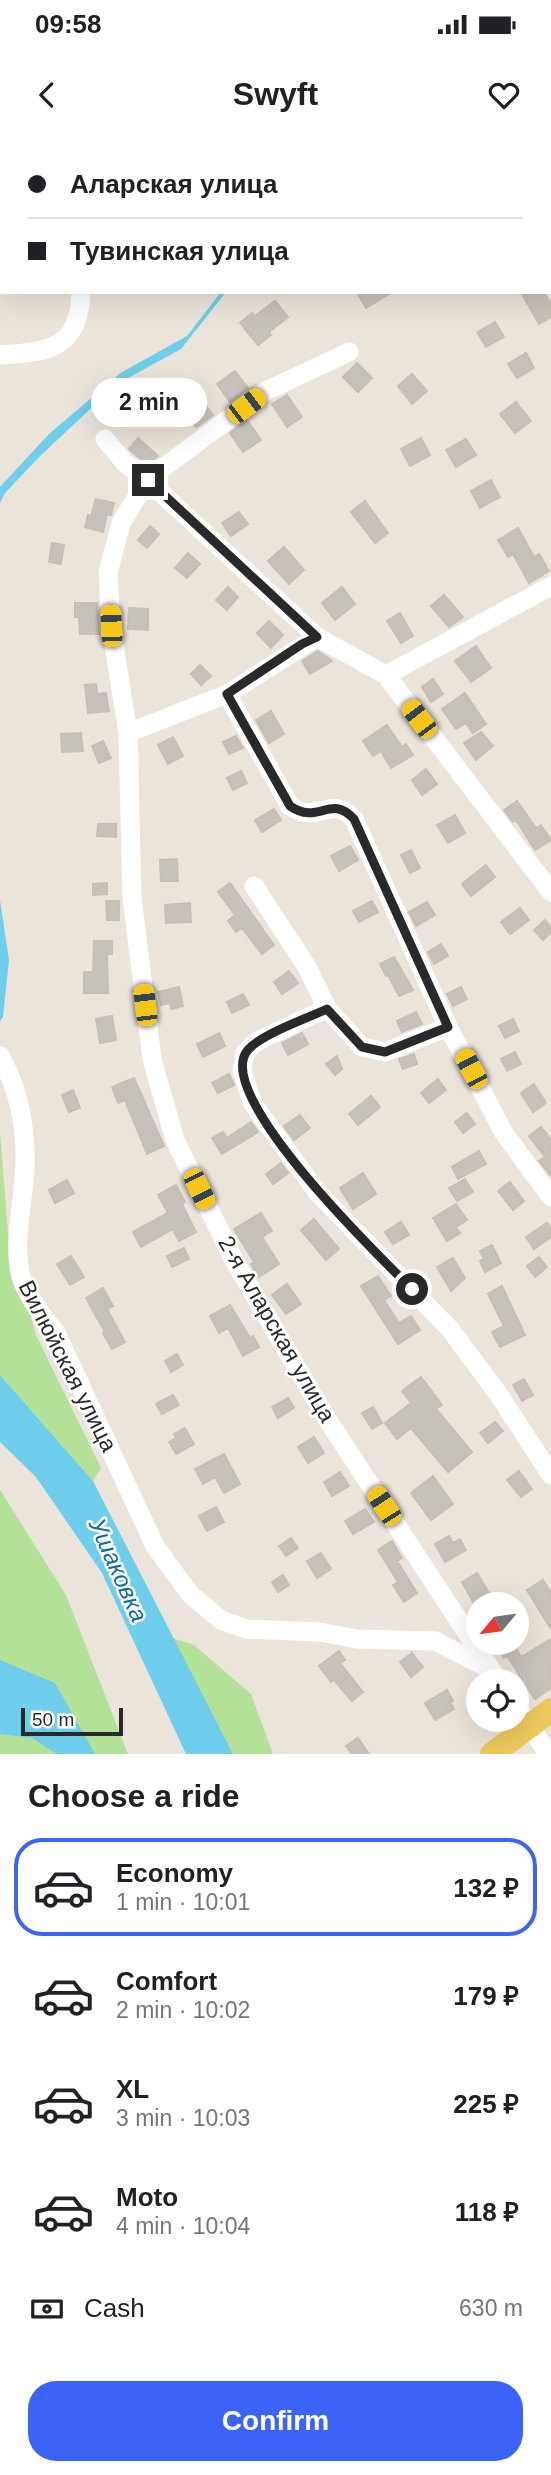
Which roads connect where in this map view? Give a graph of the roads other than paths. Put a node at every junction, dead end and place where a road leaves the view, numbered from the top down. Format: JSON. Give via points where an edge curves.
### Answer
{"nodes":[{"id":1,"x":81,"y":294,"type":"edge"},
{"id":2,"x":349,"y":352,"type":"dead end"},
{"id":3,"x":0,"y":355,"type":"edge"},
{"id":4,"x":105,"y":439,"type":"dead end"},
{"id":5,"x":148,"y":480,"type":"junction"},
{"id":6,"x":551,"y":586,"type":"edge"},
{"id":7,"x":317,"y":637,"type":"junction"},
{"id":8,"x":386,"y":675,"type":"junction"},
{"id":9,"x":227,"y":694,"type":"junction"},
{"id":10,"x":128,"y":733,"type":"junction"},
{"id":11,"x":254,"y":886,"type":"dead end"},
{"id":12,"x":551,"y":892,"type":"edge"},
{"id":13,"x":327,"y":1009,"type":"junction"},
{"id":14,"x":448,"y":1027,"type":"junction"},
{"id":15,"x":4,"y":1064,"type":"edge"},
{"id":16,"x":551,"y":1197,"type":"edge"},
{"id":17,"x":551,"y":1475,"type":"edge"},
{"id":18,"x":455,"y":1615,"type":"junction"},
{"id":19,"x":435,"y":1641,"type":"junction"},
{"id":20,"x":484,"y":1669,"type":"edge"},
{"id":21,"x":490,"y":1669,"type":"edge"},
{"id":22,"x":551,"y":1710,"type":"edge"},
{"id":23,"x":529,"y":1723,"type":"edge"},
{"id":24,"x":531,"y":1726,"type":"junction"},
{"id":25,"x":492,"y":1754,"type":"edge"},
{"id":26,"x":548,"y":1754,"type":"edge"}],
"edges":[{"from":1,"to":3,"type":"street","via":[[80,314],[69,337],[51,349]]},
{"from":2,"to":5,"type":"street","via":[[266,391]]},
{"from":4,"to":5,"type":"street","via":[[124,462]]},
{"from":5,"to":7,"type":"street"},
{"from":5,"to":10,"type":"street","name":"2-я Аларская улица","via":[[121,523],[108,573],[111,626]]},
{"from":6,"to":8,"type":"street"},
{"from":7,"to":8,"type":"street"},
{"from":7,"to":9,"type":"street"},
{"from":8,"to":12,"type":"street"},
{"from":9,"to":10,"type":"street"},
{"from":9,"to":14,"type":"street","via":[[290,806],[314,814],[333,807],[346,810],[354,819]]},
{"from":10,"to":18,"type":"street","name":"2-я Аларская улица","via":[[132,898],[152,1059],[175,1140],[235,1262],[320,1407]]},
{"from":11,"to":13,"type":"street"},
{"from":13,"to":14,"type":"street","via":[[362,1047],[385,1052]]},
{"from":13,"to":17,"type":"street","via":[[256,1042],[245,1053],[243,1071],[253,1104],[317,1192],[450,1329]]},
{"from":14,"to":16,"type":"street","via":[[505,1133]]},
{"from":15,"to":19,"type":"street","name":"Вилюйская улица","via":[[21,1111],[25,1164],[19,1219],[20,1275],[56,1333],[155,1546],[190,1594],[221,1620],[246,1629]]},
{"from":18,"to":19,"type":"street"},
{"from":18,"to":21,"type":"street","name":"2-я Аларская улица"},
{"from":19,"to":20,"type":"street"},
{"from":22,"to":24,"type":"main road"},
{"from":23,"to":24,"type":"street"},
{"from":24,"to":25,"type":"main road"},
{"from":24,"to":26,"type":"street"}]}
